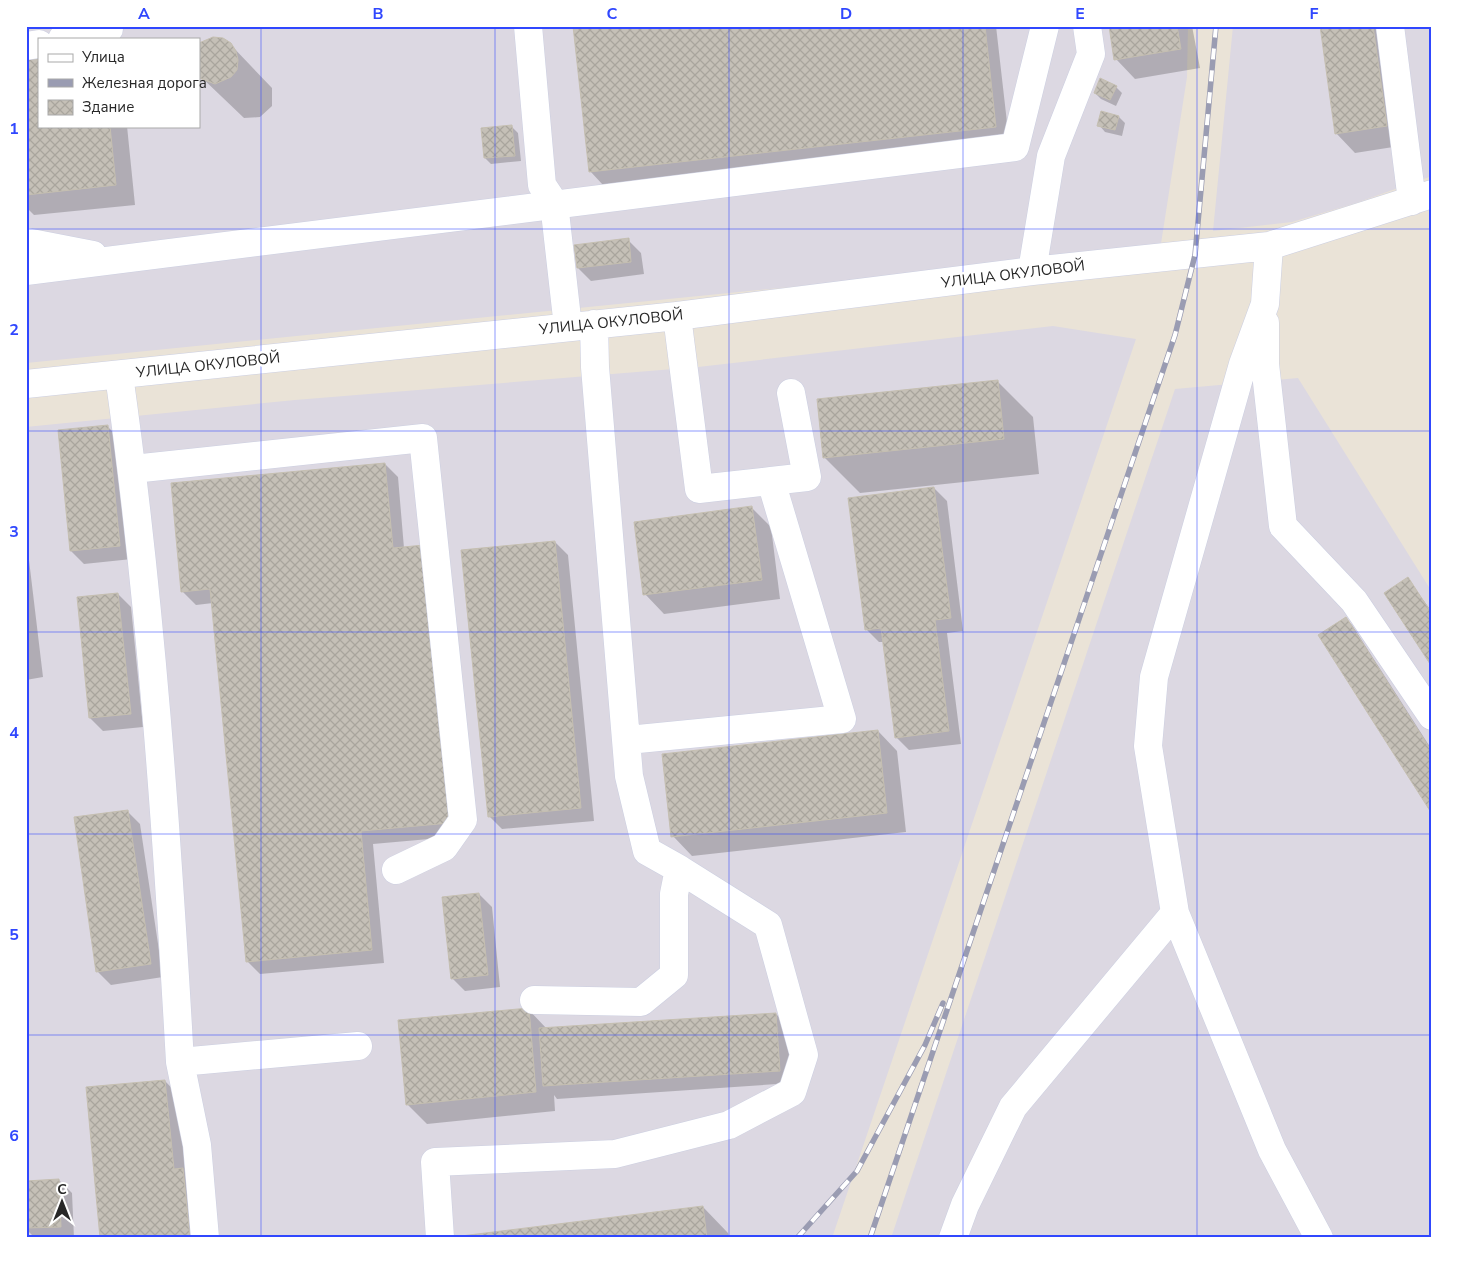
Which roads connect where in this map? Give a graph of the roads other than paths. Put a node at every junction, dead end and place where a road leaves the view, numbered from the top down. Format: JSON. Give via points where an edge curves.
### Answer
{"nodes":[{"id":1,"x":109,"y":26,"type":"edge"},
{"id":2,"x":528,"y":26,"type":"edge"},
{"id":3,"x":1045,"y":26,"type":"edge"},
{"id":4,"x":1087,"y":26,"type":"edge"},
{"id":5,"x":1390,"y":26,"type":"edge"},
{"id":6,"x":67,"y":38,"type":"edge"},
{"id":7,"x":1422,"y":197,"type":"edge"},
{"id":8,"x":554,"y":203,"type":"junction"},
{"id":9,"x":26,"y":242,"type":"edge"},
{"id":10,"x":1269,"y":246,"type":"junction"},
{"id":11,"x":117,"y":259,"type":"junction"},
{"id":12,"x":26,"y":271,"type":"edge"},
{"id":13,"x":1032,"y":271,"type":"junction"},
{"id":14,"x":1265,"y":304,"type":"junction"},
{"id":15,"x":677,"y":316,"type":"junction"},
{"id":16,"x":581,"y":326,"type":"junction"},
{"id":17,"x":119,"y":375,"type":"junction"},
{"id":18,"x":26,"y":384,"type":"edge"},
{"id":19,"x":791,"y":392,"type":"dead end"},
{"id":20,"x":132,"y":469,"type":"junction"},
{"id":21,"x":771,"y":481,"type":"junction"},
{"id":22,"x":1432,"y":716,"type":"edge"},
{"id":23,"x":628,"y":740,"type":"junction"},
{"id":24,"x":679,"y":869,"type":"junction"},
{"id":25,"x":396,"y":870,"type":"dead end"},
{"id":26,"x":1176,"y":913,"type":"junction"},
{"id":27,"x":534,"y":1000,"type":"dead end"},
{"id":28,"x":358,"y":1046,"type":"dead end"},
{"id":29,"x":180,"y":1062,"type":"junction"},
{"id":30,"x":206,"y":1238,"type":"edge"},
{"id":31,"x":440,"y":1238,"type":"edge"},
{"id":32,"x":953,"y":1238,"type":"edge"},
{"id":33,"x":1319,"y":1238,"type":"edge"}],
"edges":[{"from":1,"to":6,"type":"street","via":[[109,29]]},
{"from":2,"to":8,"type":"street","via":[[542,186]]},
{"from":3,"to":8,"type":"street","via":[[1015,147]]},
{"from":4,"to":13,"type":"street","via":[[1091,54],[1051,156]]},
{"from":5,"to":7,"type":"street"},
{"from":7,"to":10,"type":"street","name":"УЛИЦА ОКУЛОВОЙ"},
{"from":8,"to":11,"type":"street"},
{"from":8,"to":16,"type":"street"},
{"from":9,"to":11,"type":"street"},
{"from":10,"to":13,"type":"street","name":"УЛИЦА ОКУЛОВОЙ"},
{"from":10,"to":14,"type":"street"},
{"from":11,"to":12,"type":"street"},
{"from":13,"to":15,"type":"street","name":"УЛИЦА ОКУЛОВОЙ"},
{"from":14,"to":22,"type":"street","via":[[1265,364],[1282,526],[1354,600]]},
{"from":14,"to":26,"type":"street","via":[[1243,364],[1154,677],[1148,746]]},
{"from":15,"to":16,"type":"street","name":"УЛИЦА ОКУЛОВОЙ"},
{"from":15,"to":21,"type":"street","via":[[699,488]]},
{"from":16,"to":17,"type":"street","name":"УЛИЦА ОКУЛОВОЙ"},
{"from":16,"to":23,"type":"street","via":[[596,376]]},
{"from":17,"to":18,"type":"street","name":"УЛИЦА ОКУЛОВОЙ"},
{"from":17,"to":20,"type":"street"},
{"from":19,"to":21,"type":"street","via":[[807,477]]},
{"from":20,"to":25,"type":"street","via":[[423,438],[463,820],[444,847]]},
{"from":20,"to":29,"type":"street","via":[[170,877]]},
{"from":21,"to":23,"type":"street","via":[[842,720]]},
{"from":23,"to":24,"type":"street","via":[[629,776],[647,851]]},
{"from":24,"to":27,"type":"street","via":[[674,894],[674,975],[641,1002]]},
{"from":24,"to":31,"type":"street","via":[[768,926],[804,1055],[792,1092],[729,1124],[615,1154],[435,1162]]},
{"from":26,"to":32,"type":"street","via":[[1012,1107],[965,1205]]},
{"from":26,"to":33,"type":"street","via":[[1272,1150]]},
{"from":28,"to":29,"type":"street"},
{"from":29,"to":30,"type":"street","via":[[197,1145]]}]}
